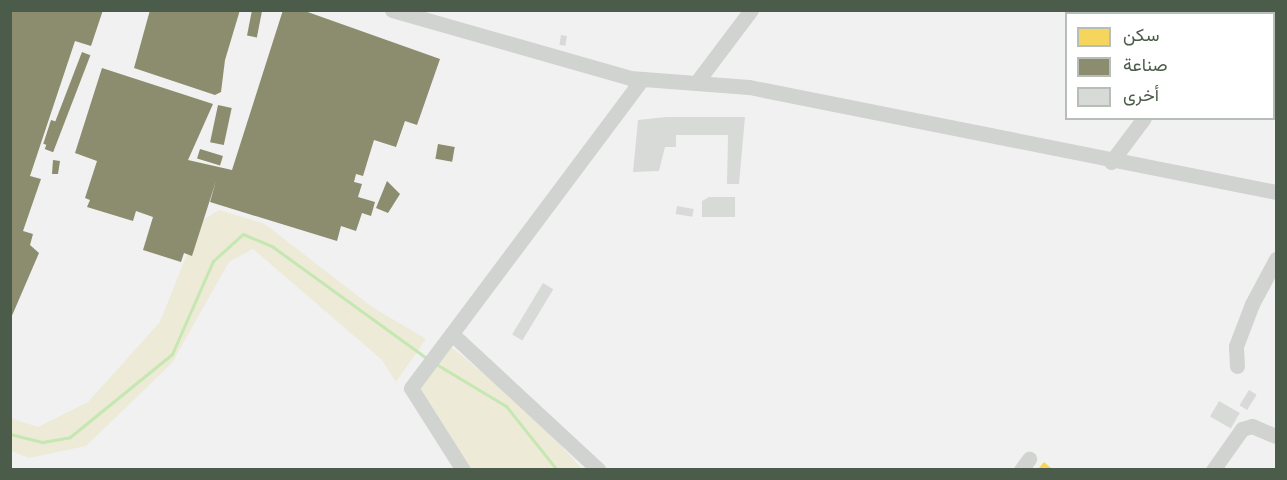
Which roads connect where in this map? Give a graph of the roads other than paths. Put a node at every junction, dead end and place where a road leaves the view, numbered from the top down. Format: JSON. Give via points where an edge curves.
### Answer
{"nodes":[{"id":1,"x":392,"y":10,"type":"edge"},
{"id":2,"x":751,"y":10,"type":"edge"},
{"id":3,"x":642,"y":79,"type":"junction"},
{"id":4,"x":696,"y":83,"type":"junction"},
{"id":5,"x":1142,"y":120,"type":"edge"},
{"id":6,"x":1111,"y":162,"type":"junction"},
{"id":7,"x":1276,"y":192,"type":"edge"},
{"id":8,"x":1276,"y":260,"type":"edge"},
{"id":9,"x":452,"y":334,"type":"junction"},
{"id":10,"x":1237,"y":366,"type":"dead end"},
{"id":11,"x":1276,"y":436,"type":"edge"},
{"id":12,"x":463,"y":470,"type":"edge"},
{"id":13,"x":599,"y":470,"type":"edge"},
{"id":14,"x":1213,"y":470,"type":"edge"}],
"edges":[{"from":1,"to":3,"type":"street"},
{"from":2,"to":4,"type":"street"},
{"from":3,"to":4,"type":"street"},
{"from":3,"to":9,"type":"street"},
{"from":4,"to":6,"type":"street","via":[[749,87]]},
{"from":5,"to":6,"type":"street"},
{"from":6,"to":7,"type":"street"},
{"from":8,"to":10,"type":"street","via":[[1251,304],[1236,346]]},
{"from":9,"to":12,"type":"street","via":[[435,350],[411,388]]},
{"from":9,"to":13,"type":"street"},
{"from":11,"to":14,"type":"street","via":[[1252,426],[1242,429]]}]}
